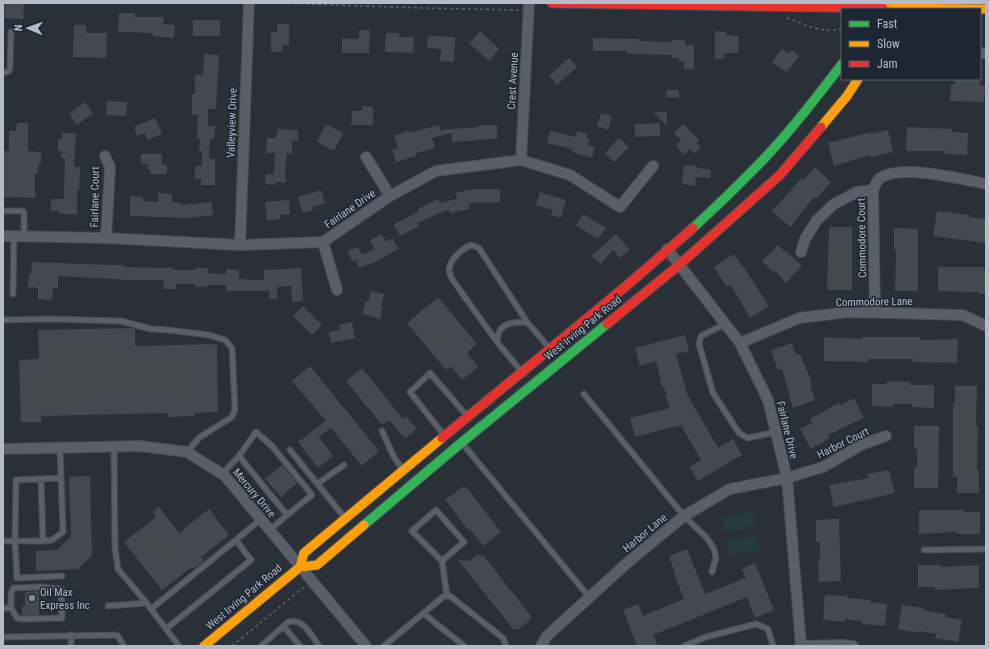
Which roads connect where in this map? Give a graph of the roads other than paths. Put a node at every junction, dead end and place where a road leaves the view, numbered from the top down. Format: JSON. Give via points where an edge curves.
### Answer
{"nodes":[{"id":1,"x":249,"y":3,"type":"edge"},
{"id":2,"x":529,"y":3,"type":"edge"},
{"id":3,"x":552,"y":3,"type":"edge"},
{"id":4,"x":885,"y":6,"type":"edge"},
{"id":5,"x":908,"y":6,"type":"edge"},
{"id":6,"x":944,"y":8,"type":"edge"},
{"id":7,"x":10,"y":32,"type":"dead end"},
{"id":8,"x":841,"y":65,"type":"edge"},
{"id":9,"x":3,"y":73,"type":"edge"},
{"id":10,"x":857,"y":80,"type":"edge"},
{"id":11,"x":105,"y":156,"type":"dead end"},
{"id":12,"x":366,"y":157,"type":"dead end"},
{"id":13,"x":521,"y":160,"type":"junction"},
{"id":14,"x":653,"y":166,"type":"dead end"},
{"id":15,"x":986,"y":184,"type":"edge"},
{"id":16,"x":873,"y":190,"type":"junction"},
{"id":17,"x":390,"y":196,"type":"junction"},
{"id":18,"x":3,"y":211,"type":"edge"},
{"id":19,"x":3,"y":236,"type":"edge"},
{"id":20,"x":19,"y":236,"type":"junction"},
{"id":21,"x":106,"y":238,"type":"junction"},
{"id":22,"x":323,"y":242,"type":"junction"},
{"id":23,"x":240,"y":244,"type":"junction"},
{"id":24,"x":667,"y":249,"type":"junction"},
{"id":25,"x":801,"y":252,"type":"dead end"},
{"id":26,"x":679,"y":265,"type":"junction"},
{"id":27,"x":338,"y":290,"type":"dead end"},
{"id":28,"x":13,"y":294,"type":"dead end"},
{"id":29,"x":874,"y":312,"type":"junction"},
{"id":30,"x":3,"y":320,"type":"edge"},
{"id":31,"x":527,"y":322,"type":"junction"},
{"id":32,"x":725,"y":324,"type":"junction"},
{"id":33,"x":986,"y":326,"type":"edge"},
{"id":34,"x":497,"y":342,"type":"junction"},
{"id":35,"x":740,"y":343,"type":"junction"},
{"id":36,"x":550,"y":349,"type":"junction"},
{"id":37,"x":522,"y":372,"type":"junction"},
{"id":38,"x":584,"y":394,"type":"dead end"},
{"id":39,"x":467,"y":417,"type":"junction"},
{"id":40,"x":382,"y":431,"type":"dead end"},
{"id":41,"x":776,"y":432,"type":"junction"},
{"id":42,"x":445,"y":436,"type":"junction"},
{"id":43,"x":886,"y":436,"type":"dead end"},
{"id":44,"x":462,"y":443,"type":"junction"},
{"id":45,"x":114,"y":446,"type":"junction"},
{"id":46,"x":60,"y":447,"type":"junction"},
{"id":47,"x":3,"y":449,"type":"edge"},
{"id":48,"x":290,"y":450,"type":"dead end"},
{"id":49,"x":187,"y":452,"type":"junction"},
{"id":50,"x":239,"y":456,"type":"junction"},
{"id":51,"x":344,"y":465,"type":"dead end"},
{"id":52,"x":403,"y":471,"type":"junction"},
{"id":53,"x":222,"y":474,"type":"junction"},
{"id":54,"x":61,"y":478,"type":"junction"},
{"id":55,"x":787,"y":478,"type":"junction"},
{"id":56,"x":41,"y":479,"type":"junction"},
{"id":57,"x":317,"y":484,"type":"junction"},
{"id":58,"x":287,"y":515,"type":"junction"},
{"id":59,"x":684,"y":516,"type":"junction"},
{"id":60,"x":346,"y":518,"type":"junction"},
{"id":61,"x":261,"y":519,"type":"junction"},
{"id":62,"x":270,"y":530,"type":"junction"},
{"id":63,"x":236,"y":540,"type":"junction"},
{"id":64,"x":15,"y":541,"type":"junction"},
{"id":65,"x":43,"y":541,"type":"junction"},
{"id":66,"x":3,"y":542,"type":"edge"},
{"id":67,"x":986,"y":549,"type":"edge"},
{"id":68,"x":924,"y":550,"type":"dead end"},
{"id":69,"x":442,"y":561,"type":"junction"},
{"id":70,"x":300,"y":567,"type":"junction"},
{"id":71,"x":712,"y":572,"type":"dead end"},
{"id":72,"x":62,"y":576,"type":"dead end"},
{"id":73,"x":446,"y":596,"type":"junction"},
{"id":74,"x":590,"y":598,"type":"junction"},
{"id":75,"x":147,"y":603,"type":"junction"},
{"id":76,"x":108,"y":606,"type":"dead end"},
{"id":77,"x":3,"y":608,"type":"edge"},
{"id":78,"x":11,"y":608,"type":"junction"},
{"id":79,"x":151,"y":609,"type":"junction"},
{"id":80,"x":423,"y":613,"type":"junction"},
{"id":81,"x":284,"y":627,"type":"junction"},
{"id":82,"x":166,"y":629,"type":"junction"},
{"id":83,"x":71,"y":635,"type":"junction"},
{"id":84,"x":3,"y":637,"type":"edge"},
{"id":85,"x":71,"y":646,"type":"edge"},
{"id":86,"x":124,"y":646,"type":"edge"},
{"id":87,"x":179,"y":646,"type":"edge"},
{"id":88,"x":204,"y":646,"type":"edge"},
{"id":89,"x":261,"y":646,"type":"edge"},
{"id":90,"x":300,"y":646,"type":"edge"},
{"id":91,"x":319,"y":646,"type":"edge"},
{"id":92,"x":366,"y":646,"type":"edge"},
{"id":93,"x":384,"y":646,"type":"edge"},
{"id":94,"x":464,"y":646,"type":"edge"},
{"id":95,"x":506,"y":646,"type":"edge"},
{"id":96,"x":541,"y":646,"type":"edge"},
{"id":97,"x":684,"y":646,"type":"edge"},
{"id":98,"x":773,"y":646,"type":"edge"},
{"id":99,"x":800,"y":646,"type":"edge"},
{"id":100,"x":852,"y":646,"type":"edge"}],
"edges":[{"from":1,"to":23,"type":"street","name":"Valleyview Drive"},
{"from":2,"to":13,"type":"street","name":"Crest Avenue"},
{"from":3,"to":4,"type":"main road"},
{"from":4,"to":5,"type":"main road"},
{"from":5,"to":6,"type":"main road"},
{"from":7,"to":9,"type":"lane","via":[[10,68]]},
{"from":8,"to":24,"type":"main road","name":"West Irving Park Road","via":[[764,159],[723,200]]},
{"from":10,"to":26,"type":"main road","name":"West Irving Park Road","via":[[847,96],[780,175]]},
{"from":11,"to":21,"type":"street","name":"Fairlane Court","via":[[110,166]]},
{"from":12,"to":17,"type":"street"},
{"from":13,"to":14,"type":"street","name":"Fairlane Drive","via":[[570,175],[620,207]]},
{"from":13,"to":17,"type":"street","name":"Fairlane Drive","via":[[436,171]]},
{"from":15,"to":16,"type":"street","name":"Commodore Court","via":[[931,173],[903,172],[887,174],[878,180]]},
{"from":16,"to":25,"type":"street","via":[[857,192],[834,204],[817,220],[805,238]]},
{"from":16,"to":29,"type":"street","name":"Commodore Court"},
{"from":17,"to":22,"type":"street","name":"Fairlane Drive"},
{"from":18,"to":20,"type":"lane","via":[[23,211]]},
{"from":19,"to":20,"type":"street","name":"Fairlane Drive"},
{"from":20,"to":21,"type":"street","name":"Fairlane Drive"},
{"from":20,"to":28,"type":"lane"},
{"from":21,"to":23,"type":"street","name":"Fairlane Drive"},
{"from":22,"to":23,"type":"street","name":"Fairlane Drive"},
{"from":22,"to":27,"type":"street"},
{"from":24,"to":26,"type":"street","name":"Fairlane Drive"},
{"from":24,"to":36,"type":"main road","name":"West Irving Park Road"},
{"from":26,"to":32,"type":"street","name":"Fairlane Drive"},
{"from":26,"to":44,"type":"main road","name":"West Irving Park Road"},
{"from":29,"to":33,"type":"street","name":"Commodore Lane","via":[[963,315]]},
{"from":29,"to":35,"type":"street","name":"Commodore Lane","via":[[799,318]]},
{"from":30,"to":49,"type":"lane","via":[[121,321],[151,329],[209,335],[225,340],[232,348],[235,409],[232,417],[200,437]]},
{"from":31,"to":34,"type":"lane","via":[[512,322],[501,328]]},
{"from":31,"to":34,"type":"lane","via":[[479,248],[471,245],[463,249],[451,263],[449,271]]},
{"from":31,"to":36,"type":"lane"},
{"from":32,"to":35,"type":"street","name":"Fairlane Drive"},
{"from":32,"to":41,"type":"lane","via":[[701,336],[698,344],[713,393],[739,433],[748,438]]},
{"from":34,"to":37,"type":"lane"},
{"from":35,"to":41,"type":"street","name":"Fairlane Drive","via":[[768,400]]},
{"from":36,"to":37,"type":"main road","name":"West Irving Park Road"},
{"from":37,"to":39,"type":"main road","name":"West Irving Park Road"},
{"from":38,"to":59,"type":"lane"},
{"from":39,"to":42,"type":"main road","name":"West Irving Park Road"},
{"from":39,"to":42,"type":"lane","via":[[430,372],[410,392]]},
{"from":40,"to":52,"type":"lane"},
{"from":41,"to":55,"type":"street","name":"Fairlane Drive"},
{"from":42,"to":52,"type":"main road","name":"West Irving Park Road"},
{"from":43,"to":55,"type":"street","name":"Harbor Court","via":[[863,444],[822,467]]},
{"from":44,"to":70,"type":"main road","name":"West Irving Park Road","via":[[317,565]]},
{"from":44,"to":74,"type":"lane"},
{"from":45,"to":46,"type":"street","name":"Mercury Drive"},
{"from":45,"to":49,"type":"street","name":"Mercury Drive","via":[[140,446]]},
{"from":45,"to":75,"type":"lane","via":[[115,548],[118,569]]},
{"from":46,"to":47,"type":"street","name":"Mercury Drive"},
{"from":46,"to":54,"type":"lane"},
{"from":48,"to":57,"type":"lane"},
{"from":49,"to":53,"type":"street","name":"Mercury Drive"},
{"from":50,"to":53,"type":"lane"},
{"from":50,"to":58,"type":"lane"},
{"from":50,"to":58,"type":"lane","via":[[256,432],[272,446],[312,495]]},
{"from":51,"to":57,"type":"lane"},
{"from":52,"to":60,"type":"main road","name":"West Irving Park Road"},
{"from":53,"to":61,"type":"street","name":"Mercury Drive"},
{"from":54,"to":56,"type":"lane"},
{"from":54,"to":65,"type":"lane","via":[[63,532],[52,540]]},
{"from":55,"to":59,"type":"street","name":"Harbor Lane","via":[[730,489]]},
{"from":55,"to":99,"type":"street","name":"Fairlane Drive"},
{"from":56,"to":64,"type":"lane","via":[[16,480]]},
{"from":56,"to":65,"type":"lane"},
{"from":57,"to":60,"type":"lane"},
{"from":58,"to":62,"type":"lane"},
{"from":59,"to":71,"type":"lane","via":[[707,538],[714,549],[716,558]]},
{"from":59,"to":74,"type":"street","name":"Harbor Lane","via":[[627,563]]},
{"from":60,"to":70,"type":"main road","name":"West Irving Park Road","via":[[304,553]]},
{"from":61,"to":62,"type":"street","name":"Mercury Drive"},
{"from":61,"to":63,"type":"lane"},
{"from":62,"to":70,"type":"street","name":"Mercury Drive"},
{"from":63,"to":79,"type":"lane"},
{"from":63,"to":82,"type":"lane","via":[[251,560]]},
{"from":64,"to":65,"type":"lane"},
{"from":64,"to":66,"type":"lane"},
{"from":64,"to":72,"type":"lane","via":[[17,578]]},
{"from":67,"to":68,"type":"lane"},
{"from":69,"to":69,"type":"lane","via":[[464,542],[436,510],[412,531]]},
{"from":69,"to":73,"type":"lane"},
{"from":70,"to":88,"type":"main road","name":"West Irving Park Road"},
{"from":70,"to":92,"type":"street","name":"Mercury Drive"},
{"from":73,"to":80,"type":"lane"},
{"from":73,"to":95,"type":"lane","via":[[450,596],[503,638]]},
{"from":74,"to":96,"type":"street","name":"Harbor Lane","via":[[547,636]]},
{"from":75,"to":76,"type":"lane"},
{"from":75,"to":79,"type":"lane"},
{"from":77,"to":78,"type":"lane"},
{"from":78,"to":78,"type":"lane","via":[[17,618],[62,618],[61,589],[13,588]]},
{"from":79,"to":82,"type":"lane"},
{"from":80,"to":93,"type":"lane"},
{"from":80,"to":94,"type":"lane"},
{"from":81,"to":89,"type":"lane"},
{"from":81,"to":90,"type":"lane"},
{"from":81,"to":91,"type":"lane","via":[[292,621],[302,623]]},
{"from":82,"to":87,"type":"lane"},
{"from":83,"to":84,"type":"lane"},
{"from":83,"to":85,"type":"lane"},
{"from":83,"to":86,"type":"lane","via":[[117,635]]},
{"from":97,"to":98,"type":"lane","via":[[706,637],[756,624],[768,629]]},
{"from":99,"to":100,"type":"street"}]}
